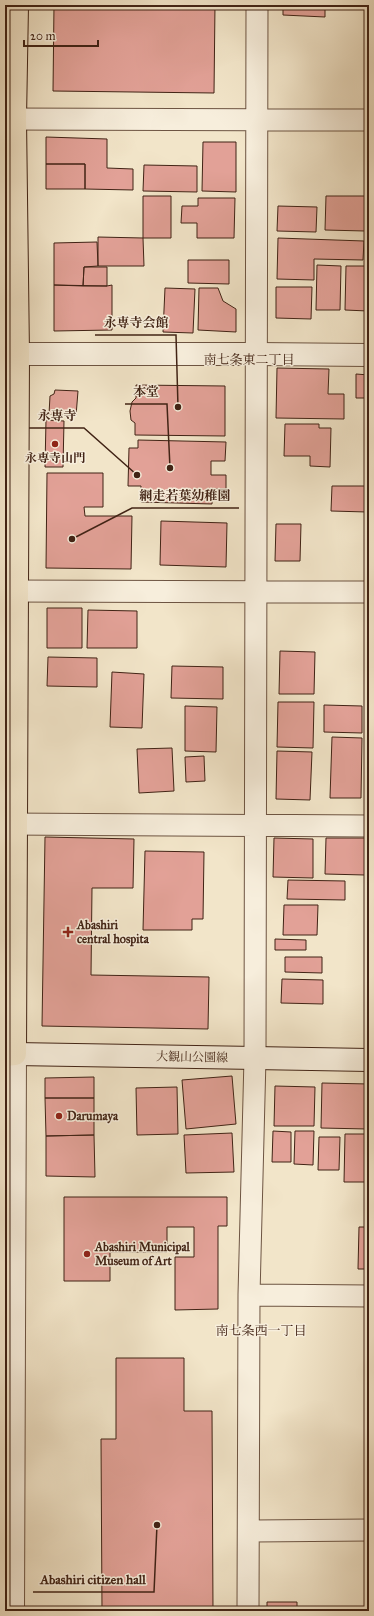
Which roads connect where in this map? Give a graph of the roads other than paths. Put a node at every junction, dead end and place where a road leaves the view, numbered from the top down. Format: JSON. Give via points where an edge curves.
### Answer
{"nodes":[{"id":1,"x":17,"y":5,"type":"edge"},
{"id":2,"x":257,"y":5,"type":"edge"},
{"id":3,"x":10,"y":119,"type":"edge"},
{"id":4,"x":257,"y":120,"type":"junction"},
{"id":5,"x":369,"y":120,"type":"edge"},
{"id":6,"x":11,"y":354,"type":"edge"},
{"id":7,"x":257,"y":354,"type":"junction"},
{"id":8,"x":369,"y":355,"type":"edge"},
{"id":9,"x":11,"y":591,"type":"edge"},
{"id":10,"x":256,"y":592,"type":"junction"},
{"id":11,"x":369,"y":592,"type":"edge"},
{"id":12,"x":11,"y":824,"type":"edge"},
{"id":13,"x":256,"y":825,"type":"junction"},
{"id":14,"x":369,"y":826,"type":"edge"},
{"id":15,"x":10,"y":1054,"type":"edge"},
{"id":16,"x":255,"y":1058,"type":"junction"},
{"id":17,"x":369,"y":1060,"type":"edge"},
{"id":18,"x":10,"y":1291,"type":"edge"},
{"id":19,"x":249,"y":1295,"type":"junction"},
{"id":20,"x":369,"y":1296,"type":"edge"},
{"id":21,"x":10,"y":1523,"type":"edge"},
{"id":22,"x":369,"y":1530,"type":"edge"},
{"id":23,"x":249,"y":1531,"type":"junction"},
{"id":24,"x":13,"y":1611,"type":"edge"},
{"id":25,"x":248,"y":1611,"type":"edge"}],
"edges":[{"from":1,"to":3,"type":"highway"},
{"from":2,"to":4,"type":"street"},
{"from":3,"to":4,"type":"street"},
{"from":3,"to":6,"type":"highway"},
{"from":4,"to":5,"type":"street"},
{"from":4,"to":7,"type":"street"},
{"from":6,"to":7,"type":"street"},
{"from":6,"to":9,"type":"highway"},
{"from":7,"to":8,"type":"street"},
{"from":7,"to":10,"type":"street"},
{"from":9,"to":10,"type":"street"},
{"from":9,"to":12,"type":"highway"},
{"from":10,"to":11,"type":"street"},
{"from":10,"to":13,"type":"street"},
{"from":12,"to":13,"type":"street"},
{"from":12,"to":15,"type":"highway"},
{"from":13,"to":14,"type":"street"},
{"from":13,"to":16,"type":"street"},
{"from":15,"to":16,"type":"street","name":"大観山公園線"},
{"from":15,"to":18,"type":"street"},
{"from":16,"to":17,"type":"street","name":"大観山公園線"},
{"from":16,"to":19,"type":"street"},
{"from":18,"to":21,"type":"street"},
{"from":19,"to":20,"type":"street"},
{"from":19,"to":23,"type":"street"},
{"from":21,"to":24,"type":"street"},
{"from":22,"to":23,"type":"street"},
{"from":23,"to":25,"type":"street"}]}
